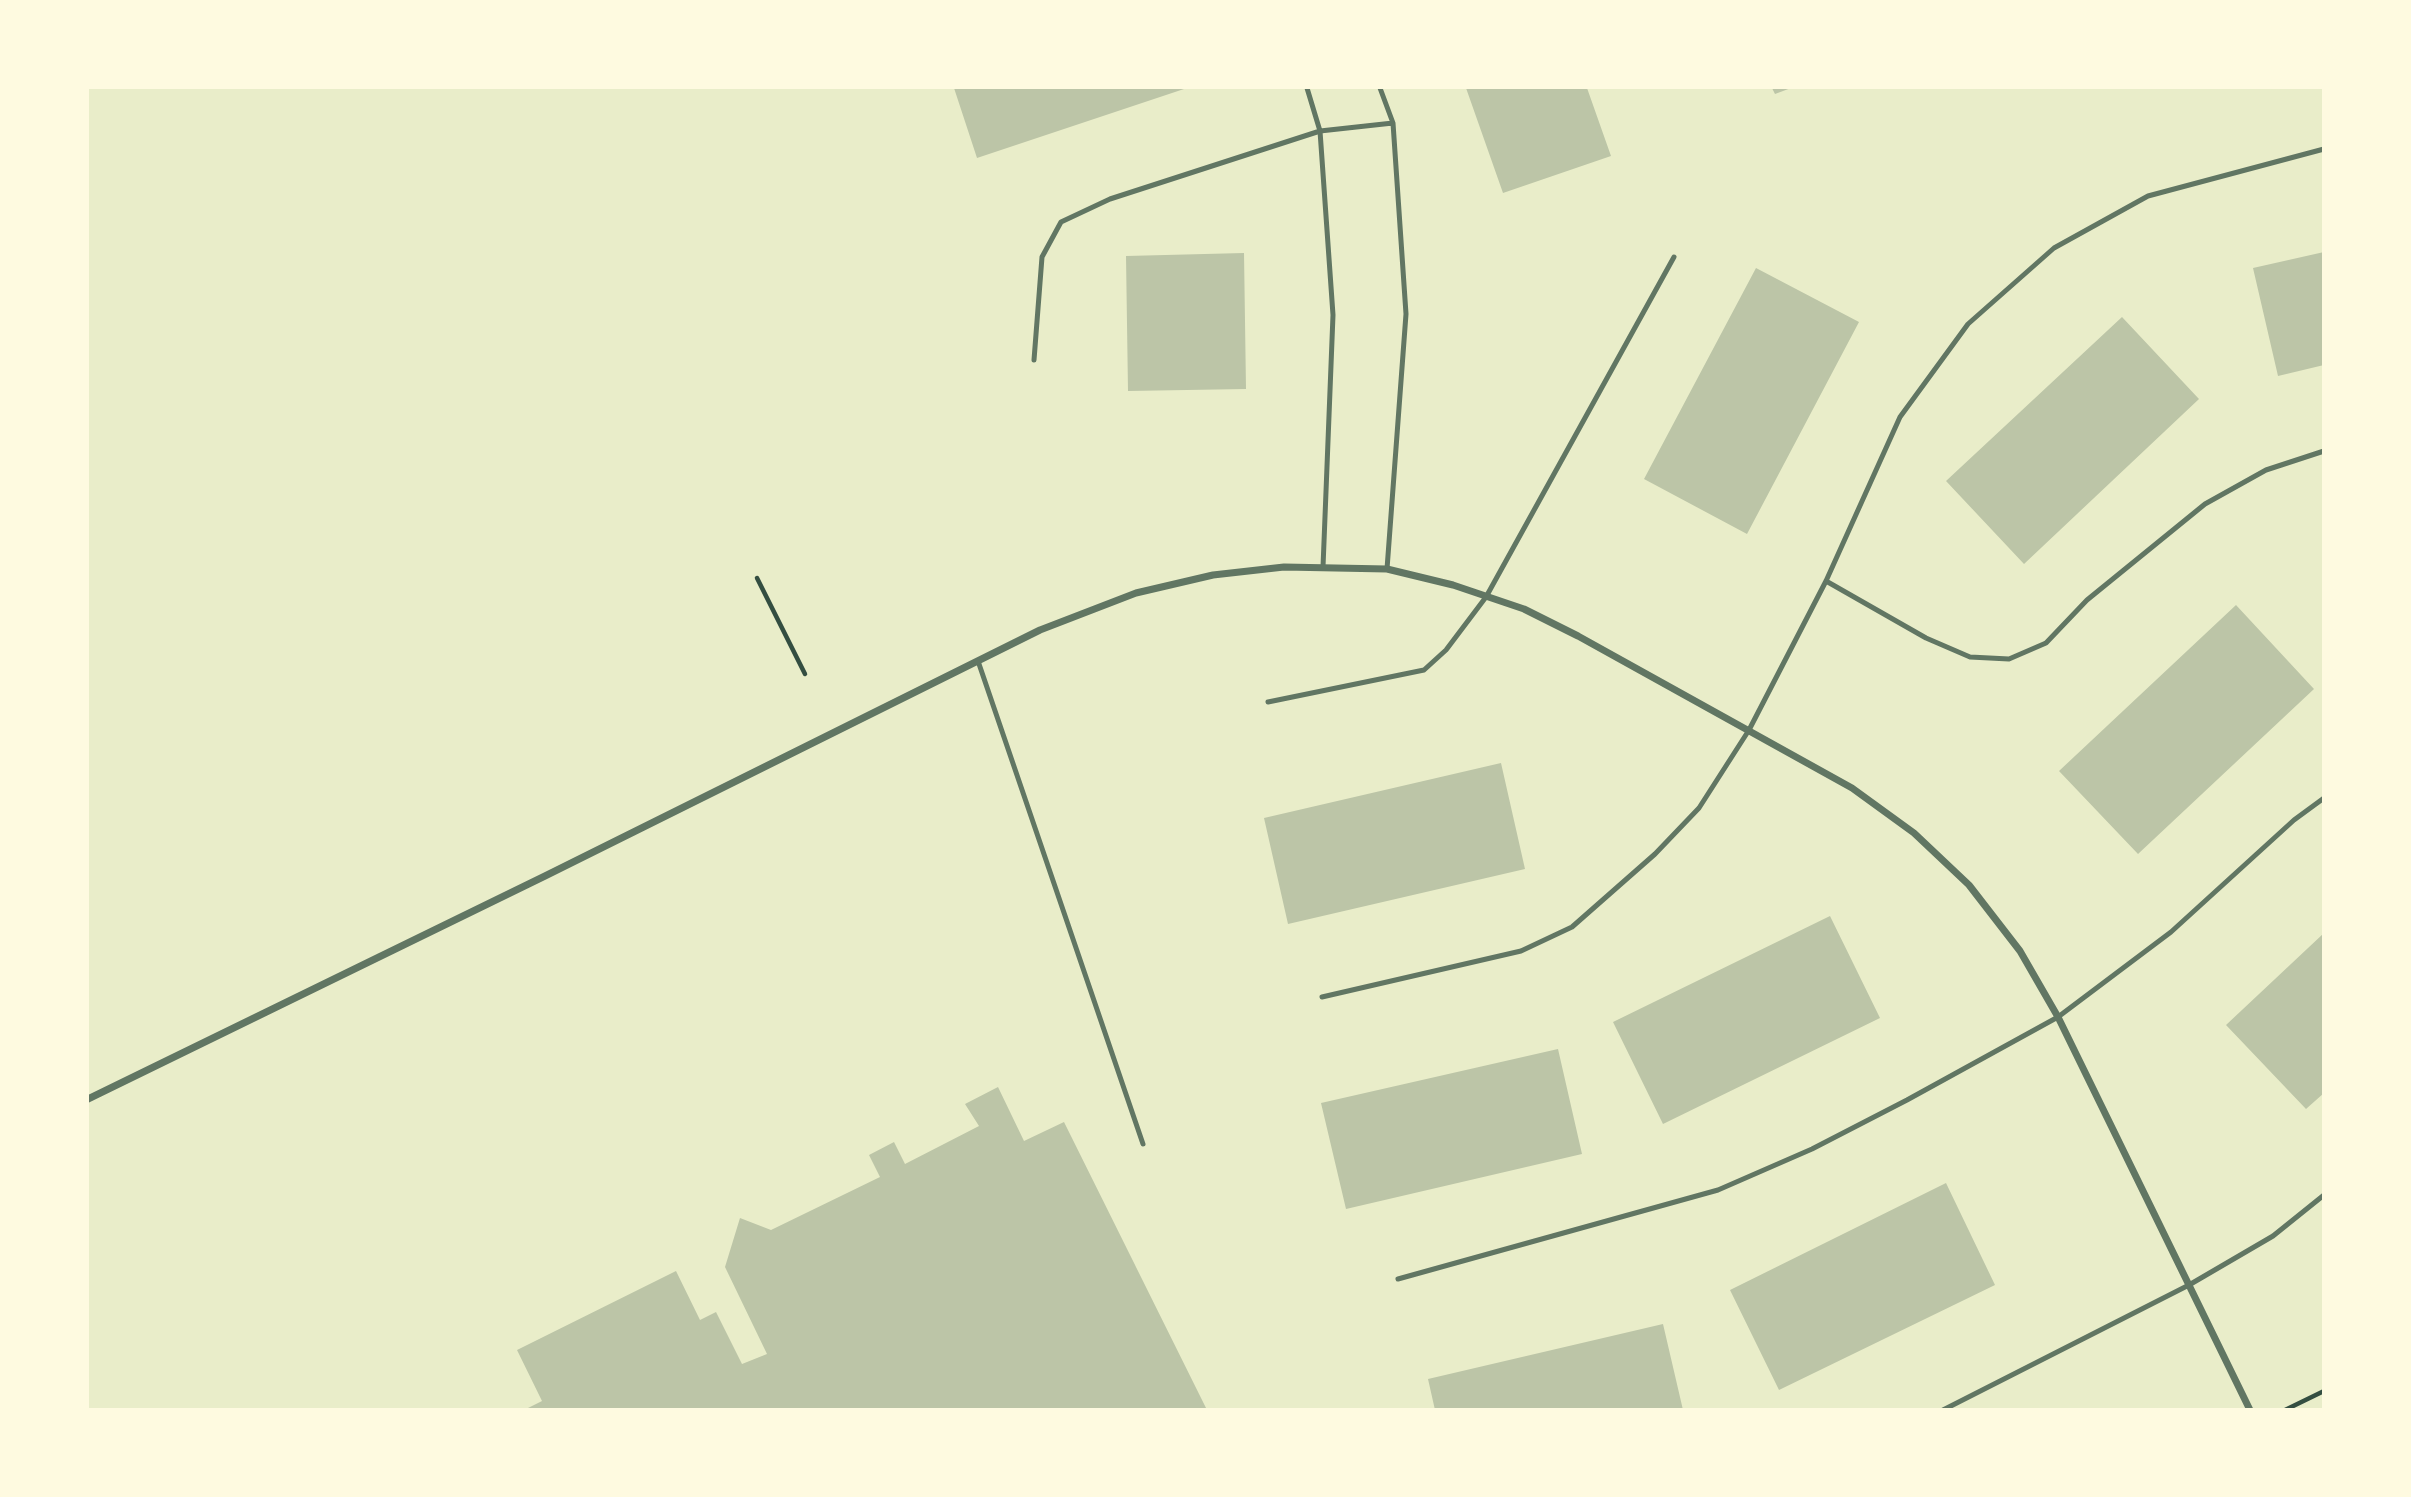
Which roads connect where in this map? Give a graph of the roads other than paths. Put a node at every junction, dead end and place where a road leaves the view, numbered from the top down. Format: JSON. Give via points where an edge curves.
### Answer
{"nodes":[{"id":1,"x":1307,"y":88,"type":"edge"},
{"id":2,"x":1381,"y":88,"type":"edge"},
{"id":3,"x":1393,"y":123,"type":"junction"},
{"id":4,"x":1320,"y":131,"type":"junction"},
{"id":5,"x":2323,"y":149,"type":"edge"},
{"id":6,"x":1674,"y":257,"type":"dead end"},
{"id":7,"x":1034,"y":360,"type":"dead end"},
{"id":8,"x":2323,"y":451,"type":"edge"},
{"id":9,"x":1323,"y":567,"type":"junction"},
{"id":10,"x":1387,"y":569,"type":"junction"},
{"id":11,"x":1826,"y":581,"type":"junction"},
{"id":12,"x":1486,"y":597,"type":"junction"},
{"id":13,"x":978,"y":661,"type":"junction"},
{"id":14,"x":1268,"y":702,"type":"dead end"},
{"id":15,"x":1749,"y":730,"type":"junction"},
{"id":16,"x":2323,"y":798,"type":"edge"},
{"id":17,"x":1322,"y":997,"type":"dead end"},
{"id":18,"x":2058,"y":1017,"type":"junction"},
{"id":19,"x":88,"y":1099,"type":"edge"},
{"id":20,"x":1143,"y":1144,"type":"dead end"},
{"id":21,"x":2323,"y":1195,"type":"edge"},
{"id":22,"x":1398,"y":1279,"type":"dead end"},
{"id":23,"x":2189,"y":1285,"type":"junction"},
{"id":24,"x":1943,"y":1409,"type":"edge"},
{"id":25,"x":2250,"y":1409,"type":"edge"}],
"edges":[{"from":1,"to":4,"type":"lane"},
{"from":2,"to":3,"type":"lane"},
{"from":3,"to":4,"type":"lane"},
{"from":3,"to":10,"type":"lane","via":[[1406,314]]},
{"from":4,"to":7,"type":"lane","via":[[1110,199],[1061,222],[1042,257]]},
{"from":4,"to":9,"type":"lane","via":[[1333,314]]},
{"from":5,"to":11,"type":"lane","via":[[2148,196],[2054,248],[1968,324],[1900,417]]},
{"from":6,"to":12,"type":"lane"},
{"from":8,"to":11,"type":"lane","via":[[2266,470],[2205,504],[2087,600],[2046,643],[2009,659],[1970,657],[1926,638]]},
{"from":9,"to":10,"type":"street"},
{"from":9,"to":13,"type":"street","via":[[1213,575],[1136,593],[1040,630]]},
{"from":10,"to":12,"type":"street"},
{"from":11,"to":15,"type":"lane"},
{"from":12,"to":14,"type":"lane","via":[[1446,650],[1424,670]]},
{"from":12,"to":15,"type":"street","via":[[1524,609]]},
{"from":13,"to":19,"type":"street"},
{"from":13,"to":20,"type":"lane"},
{"from":15,"to":17,"type":"lane","via":[[1699,808],[1572,927],[1521,951]]},
{"from":15,"to":18,"type":"street","via":[[1852,788],[1914,833],[1969,885],[2020,951]]},
{"from":16,"to":18,"type":"lane","via":[[2171,932]]},
{"from":18,"to":22,"type":"lane","via":[[1847,1130],[1718,1190]]},
{"from":18,"to":23,"type":"street"},
{"from":21,"to":23,"type":"lane","via":[[2273,1236]]},
{"from":23,"to":24,"type":"lane"},
{"from":23,"to":25,"type":"street"}]}
